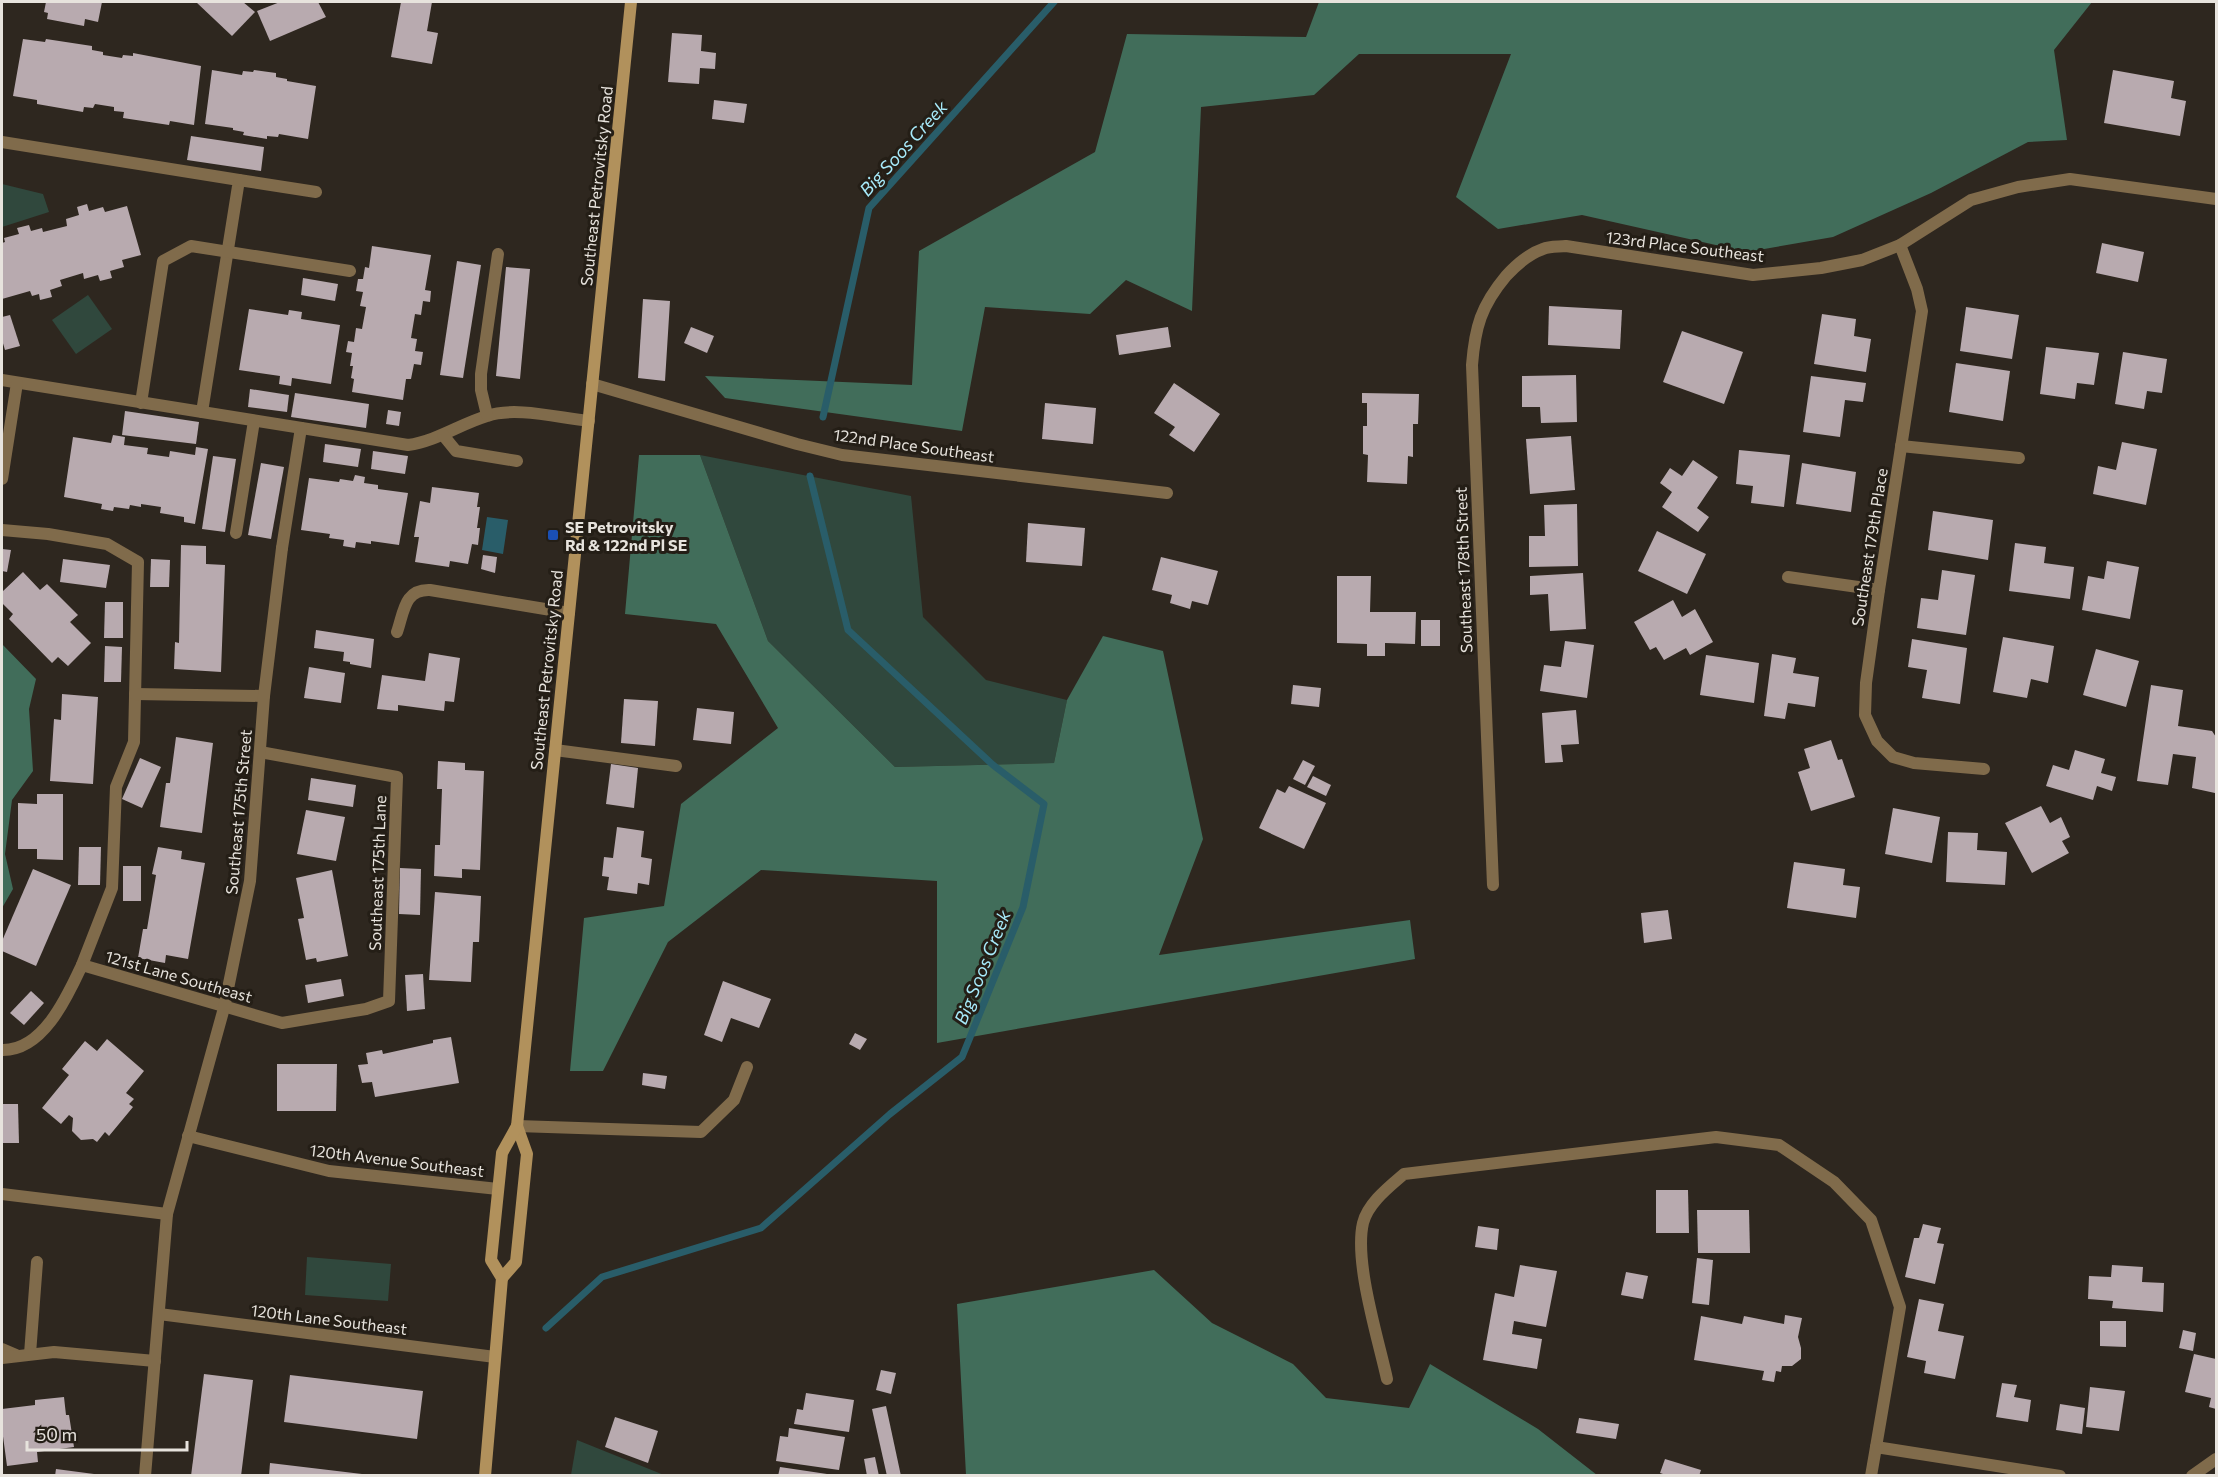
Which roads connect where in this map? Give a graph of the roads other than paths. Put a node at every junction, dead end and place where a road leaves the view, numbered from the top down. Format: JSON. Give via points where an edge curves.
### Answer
{"nodes":[{"id":1,"x":631,"y":2,"type":"edge"},
{"id":2,"x":2,"y":142,"type":"edge"},
{"id":3,"x":239,"y":180,"type":"junction"},
{"id":4,"x":316,"y":192,"type":"dead end"},
{"id":5,"x":2217,"y":199,"type":"edge"},
{"id":6,"x":1900,"y":245,"type":"junction"},
{"id":7,"x":228,"y":252,"type":"junction"},
{"id":8,"x":498,"y":254,"type":"dead end"},
{"id":9,"x":1515,"y":267,"type":"joint"},
{"id":10,"x":350,"y":271,"type":"dead end"},
{"id":11,"x":2,"y":380,"type":"edge"},
{"id":12,"x":17,"y":383,"type":"junction"},
{"id":13,"x":592,"y":384,"type":"junction"},
{"id":14,"x":141,"y":403,"type":"junction"},
{"id":15,"x":202,"y":412,"type":"junction"},
{"id":16,"x":488,"y":415,"type":"junction"},
{"id":17,"x":254,"y":421,"type":"junction"},
{"id":18,"x":589,"y":421,"type":"junction"},
{"id":19,"x":301,"y":428,"type":"junction"},
{"id":20,"x":444,"y":435,"type":"junction"},
{"id":21,"x":1901,"y":446,"type":"junction"},
{"id":22,"x":2019,"y":458,"type":"dead end"},
{"id":23,"x":517,"y":461,"type":"dead end"},
{"id":24,"x":2,"y":479,"type":"edge"},
{"id":25,"x":1167,"y":493,"type":"dead end"},
{"id":26,"x":2,"y":530,"type":"edge"},
{"id":27,"x":236,"y":533,"type":"dead end"},
{"id":28,"x":1788,"y":577,"type":"dead end"},
{"id":29,"x":1879,"y":590,"type":"junction"},
{"id":30,"x":569,"y":613,"type":"junction"},
{"id":31,"x":397,"y":633,"type":"dead end"},
{"id":32,"x":135,"y":694,"type":"junction"},
{"id":33,"x":264,"y":696,"type":"junction"},
{"id":34,"x":555,"y":750,"type":"junction"},
{"id":35,"x":260,"y":752,"type":"junction"},
{"id":36,"x":676,"y":766,"type":"dead end"},
{"id":37,"x":1984,"y":769,"type":"dead end"},
{"id":38,"x":1493,"y":885,"type":"dead end"},
{"id":39,"x":82,"y":965,"type":"junction"},
{"id":40,"x":389,"y":1001,"type":"joint"},
{"id":41,"x":224,"y":1008,"type":"junction"},
{"id":42,"x":2,"y":1050,"type":"edge"},
{"id":43,"x":747,"y":1067,"type":"dead end"},
{"id":44,"x":517,"y":1126,"type":"junction"},
{"id":45,"x":188,"y":1136,"type":"junction"},
{"id":46,"x":498,"y":1189,"type":"junction"},
{"id":47,"x":2,"y":1194,"type":"edge"},
{"id":48,"x":167,"y":1214,"type":"junction"},
{"id":49,"x":37,"y":1262,"type":"dead end"},
{"id":50,"x":502,"y":1278,"type":"junction"},
{"id":51,"x":159,"y":1314,"type":"junction"},
{"id":52,"x":2,"y":1349,"type":"edge"},
{"id":53,"x":30,"y":1354,"type":"junction"},
{"id":54,"x":16,"y":1355,"type":"junction"},
{"id":55,"x":2,"y":1358,"type":"edge"},
{"id":56,"x":495,"y":1358,"type":"junction"},
{"id":57,"x":155,"y":1361,"type":"junction"},
{"id":58,"x":1387,"y":1379,"type":"dead end"},
{"id":59,"x":1876,"y":1447,"type":"junction"},
{"id":60,"x":2217,"y":1459,"type":"edge"},
{"id":61,"x":2052,"y":1475,"type":"edge"},
{"id":62,"x":145,"y":1476,"type":"edge"},
{"id":63,"x":485,"y":1476,"type":"edge"},
{"id":64,"x":1871,"y":1476,"type":"edge"},
{"id":65,"x":2192,"y":1476,"type":"edge"}],
"edges":[{"from":1,"to":13,"type":"main road","name":"Southeast Petrovitsky Road"},
{"from":2,"to":3,"type":"street"},
{"from":3,"to":4,"type":"street"},
{"from":3,"to":7,"type":"street"},
{"from":5,"to":6,"type":"street","name":"123rd Place Southeast","via":[[2070,179],[1971,200]]},
{"from":6,"to":9,"type":"street","name":"123rd Place Southeast","via":[[1862,260],[1753,275],[1566,246],[1529,255]]},
{"from":6,"to":21,"type":"street","name":"Southeast 179th Place","via":[[1922,311]]},
{"from":7,"to":10,"type":"street"},
{"from":7,"to":14,"type":"street","via":[[191,246],[163,261]]},
{"from":7,"to":15,"type":"street"},
{"from":8,"to":16,"type":"street","via":[[481,374]]},
{"from":9,"to":38,"type":"street","name":"Southeast 178th Street","via":[[1491,295],[1481,314],[1472,365]]},
{"from":11,"to":12,"type":"street"},
{"from":12,"to":14,"type":"street"},
{"from":12,"to":24,"type":"street"},
{"from":13,"to":18,"type":"main road","name":"Southeast Petrovitsky Road"},
{"from":13,"to":25,"type":"street","name":"122nd Place Southeast","via":[[842,455]]},
{"from":14,"to":15,"type":"street"},
{"from":15,"to":17,"type":"street"},
{"from":16,"to":18,"type":"street","via":[[509,412]]},
{"from":16,"to":20,"type":"street"},
{"from":17,"to":19,"type":"street"},
{"from":17,"to":27,"type":"street"},
{"from":18,"to":30,"type":"main road","name":"Southeast Petrovitsky Road"},
{"from":19,"to":20,"type":"street","via":[[408,445]]},
{"from":19,"to":33,"type":"street","name":"Southeast 175th Street"},
{"from":20,"to":23,"type":"street","via":[[456,451]]},
{"from":21,"to":22,"type":"street"},
{"from":21,"to":29,"type":"street","name":"Southeast 179th Place"},
{"from":26,"to":32,"type":"street","via":[[107,544],[138,562]]},
{"from":28,"to":29,"type":"street"},
{"from":29,"to":37,"type":"street","name":"Southeast 179th Place","via":[[1865,715],[1876,741],[1893,757],[1914,763]]},
{"from":30,"to":31,"type":"street","via":[[418,590],[409,596]]},
{"from":30,"to":34,"type":"main road","name":"Southeast Petrovitsky Road"},
{"from":32,"to":33,"type":"street"},
{"from":32,"to":39,"type":"street","via":[[134,742],[116,787],[112,888]]},
{"from":33,"to":35,"type":"street","name":"Southeast 175th Street"},
{"from":34,"to":36,"type":"street"},
{"from":34,"to":44,"type":"main road","name":"Southeast Petrovitsky Road"},
{"from":35,"to":40,"type":"street","name":"Southeast 175th Lane","via":[[397,777]]},
{"from":35,"to":41,"type":"street","name":"Southeast 175th Street","via":[[250,881]]},
{"from":39,"to":41,"type":"street","name":"121st Lane Southeast"},
{"from":39,"to":42,"type":"street","name":"121st Lane Southeast","via":[[69,994],[38,1037],[14,1050]]},
{"from":40,"to":41,"type":"street","name":"121st Lane Southeast","via":[[366,1009],[282,1023]]},
{"from":41,"to":45,"type":"street","name":"Southeast 175th Street"},
{"from":43,"to":44,"type":"street","via":[[734,1100],[701,1132]]},
{"from":44,"to":46,"type":"main road","name":"Southeast Petrovitsky Road","via":[[502,1152]]},
{"from":44,"to":50,"type":"main road","name":"Southeast Petrovitsky Road","via":[[526,1154],[525,1173],[516,1262]]},
{"from":45,"to":46,"type":"street","name":"120th Avenue Southeast","via":[[329,1171]]},
{"from":45,"to":48,"type":"street","name":"Southeast 175th Street"},
{"from":46,"to":50,"type":"main road","name":"Southeast Petrovitsky Road","via":[[492,1260]]},
{"from":47,"to":48,"type":"street"},
{"from":48,"to":51,"type":"street"},
{"from":49,"to":53,"type":"street"},
{"from":50,"to":56,"type":"main road","name":"Southeast Petrovitsky Road"},
{"from":51,"to":56,"type":"street","name":"120th Lane Southeast"},
{"from":51,"to":57,"type":"street"},
{"from":52,"to":54,"type":"street"},
{"from":53,"to":54,"type":"street"},
{"from":53,"to":57,"type":"street","via":[[54,1352]]},
{"from":54,"to":55,"type":"street"},
{"from":56,"to":63,"type":"main road","name":"Southeast Petrovitsky Road"},
{"from":57,"to":62,"type":"street"},
{"from":58,"to":59,"type":"street","via":[[1360,1258],[1364,1222],[1377,1198],[1404,1174],[1716,1137],[1779,1145],[1834,1182],[1871,1220],[1900,1307]]},
{"from":59,"to":61,"type":"street"},
{"from":59,"to":64,"type":"street"},
{"from":60,"to":65,"type":"street"}]}
